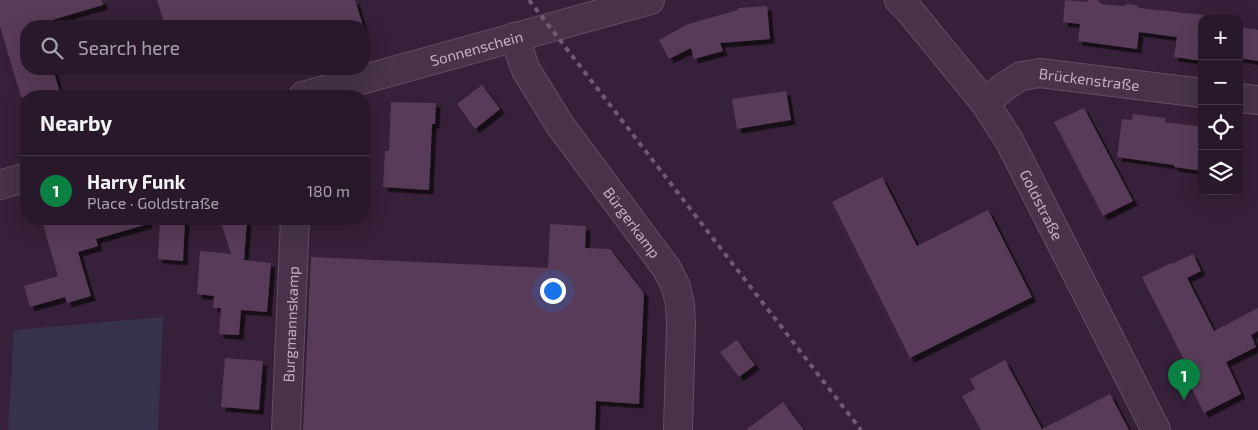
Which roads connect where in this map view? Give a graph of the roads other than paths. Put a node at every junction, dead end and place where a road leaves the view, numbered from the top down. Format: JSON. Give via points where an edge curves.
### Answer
{"nodes":[{"id":1,"x":650,"y":0,"type":"edge"},
{"id":2,"x":899,"y":0,"type":"edge"},
{"id":3,"x":514,"y":37,"type":"junction"},
{"id":4,"x":324,"y":90,"type":"edge"},
{"id":5,"x":1198,"y":93,"type":"edge"},
{"id":6,"x":1243,"y":98,"type":"edge"},
{"id":7,"x":1258,"y":100,"type":"edge"},
{"id":8,"x":985,"y":103,"type":"junction"},
{"id":9,"x":20,"y":179,"type":"edge"},
{"id":10,"x":0,"y":185,"type":"edge"},
{"id":11,"x":296,"y":225,"type":"edge"},
{"id":12,"x":286,"y":430,"type":"edge"},
{"id":13,"x":678,"y":430,"type":"edge"},
{"id":14,"x":1156,"y":430,"type":"edge"}],
"edges":[{"from":1,"to":3,"type":"street","name":"Sonnenschein"},
{"from":2,"to":8,"type":"street","name":"Goldstraße"},
{"from":3,"to":4,"type":"street","name":"Sonnenschein"},
{"from":3,"to":13,"type":"street","name":"Bürgerkamp","via":[[526,70],[560,125],[667,269],[676,288],[681,326]]},
{"from":5,"to":8,"type":"street","name":"Brückenstraße","via":[[1040,73],[1020,76]]},
{"from":6,"to":7,"type":"street"},
{"from":8,"to":14,"type":"street","name":"Goldstraße","via":[[1010,142]]},
{"from":9,"to":10,"type":"street"},
{"from":11,"to":12,"type":"street","name":"Burgmannskamp"}]}
